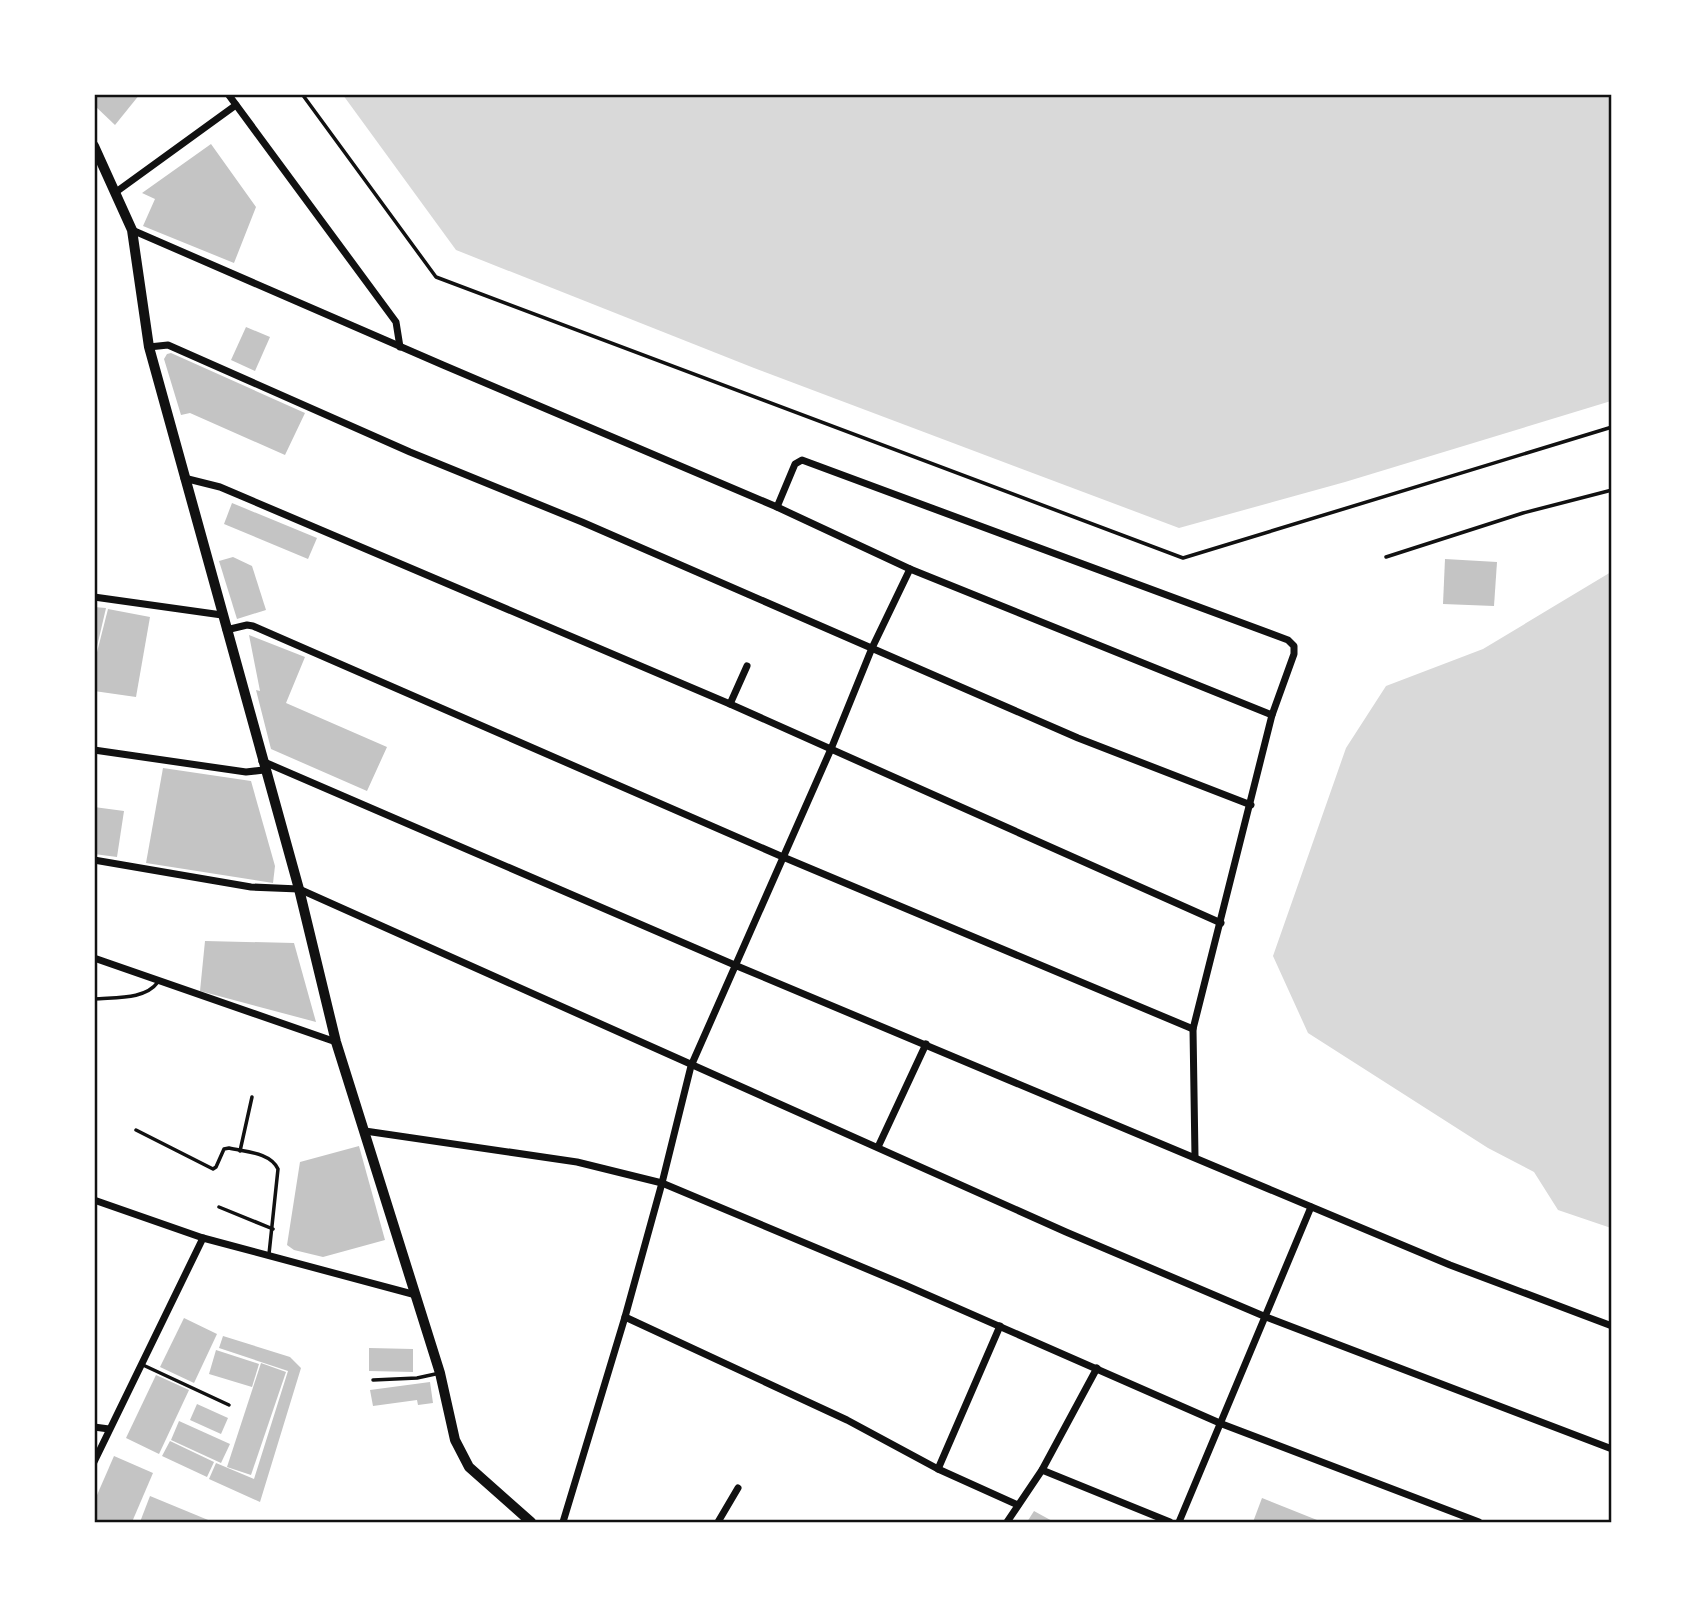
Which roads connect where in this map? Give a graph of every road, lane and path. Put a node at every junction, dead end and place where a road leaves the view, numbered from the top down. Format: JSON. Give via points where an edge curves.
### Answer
{"nodes":[{"id":1,"x":228,"y":94,"type":"edge"},
{"id":2,"x":302,"y":94,"type":"edge"},
{"id":3,"x":236,"y":105,"type":"junction"},
{"id":4,"x":94,"y":146,"type":"edge"},
{"id":5,"x":116,"y":192,"type":"junction"},
{"id":6,"x":132,"y":230,"type":"junction"},
{"id":7,"x":149,"y":347,"type":"junction"},
{"id":8,"x":400,"y":347,"type":"junction"},
{"id":9,"x":1612,"y":427,"type":"edge"},
{"id":10,"x":184,"y":478,"type":"junction"},
{"id":11,"x":1612,"y":490,"type":"edge"},
{"id":12,"x":778,"y":507,"type":"junction"},
{"id":13,"x":1386,"y":557,"type":"dead end"},
{"id":14,"x":910,"y":569,"type":"junction"},
{"id":15,"x":94,"y":597,"type":"edge"},
{"id":16,"x":222,"y":615,"type":"junction"},
{"id":17,"x":226,"y":629,"type":"junction"},
{"id":18,"x":872,"y":648,"type":"junction"},
{"id":19,"x":747,"y":666,"type":"dead end"},
{"id":20,"x":730,"y":704,"type":"junction"},
{"id":21,"x":1272,"y":715,"type":"junction"},
{"id":22,"x":831,"y":749,"type":"junction"},
{"id":23,"x":94,"y":750,"type":"edge"},
{"id":24,"x":263,"y":765,"type":"junction"},
{"id":25,"x":1251,"y":805,"type":"junction"},
{"id":26,"x":783,"y":857,"type":"junction"},
{"id":27,"x":94,"y":860,"type":"edge"},
{"id":28,"x":299,"y":889,"type":"junction"},
{"id":29,"x":1221,"y":923,"type":"junction"},
{"id":30,"x":94,"y":958,"type":"edge"},
{"id":31,"x":737,"y":966,"type":"junction"},
{"id":32,"x":158,"y":982,"type":"junction"},
{"id":33,"x":94,"y":999,"type":"edge"},
{"id":34,"x":1193,"y":1029,"type":"junction"},
{"id":35,"x":335,"y":1042,"type":"junction"},
{"id":36,"x":926,"y":1044,"type":"junction"},
{"id":37,"x":691,"y":1066,"type":"junction"},
{"id":38,"x":252,"y":1097,"type":"dead end"},
{"id":39,"x":136,"y":1130,"type":"dead end"},
{"id":40,"x":365,"y":1130,"type":"junction"},
{"id":41,"x":878,"y":1147,"type":"junction"},
{"id":42,"x":240,"y":1151,"type":"junction"},
{"id":43,"x":1195,"y":1157,"type":"junction"},
{"id":44,"x":662,"y":1183,"type":"junction"},
{"id":45,"x":94,"y":1200,"type":"edge"},
{"id":46,"x":219,"y":1207,"type":"dead end"},
{"id":47,"x":1311,"y":1207,"type":"junction"},
{"id":48,"x":273,"y":1229,"type":"junction"},
{"id":49,"x":203,"y":1238,"type":"junction"},
{"id":50,"x":269,"y":1256,"type":"junction"},
{"id":51,"x":416,"y":1295,"type":"junction"},
{"id":52,"x":625,"y":1317,"type":"junction"},
{"id":53,"x":1266,"y":1317,"type":"junction"},
{"id":54,"x":1000,"y":1326,"type":"junction"},
{"id":55,"x":1612,"y":1326,"type":"edge"},
{"id":56,"x":142,"y":1364,"type":"junction"},
{"id":57,"x":1097,"y":1368,"type":"junction"},
{"id":58,"x":440,"y":1373,"type":"junction"},
{"id":59,"x":373,"y":1380,"type":"dead end"},
{"id":60,"x":229,"y":1405,"type":"dead end"},
{"id":61,"x":1222,"y":1424,"type":"junction"},
{"id":62,"x":94,"y":1427,"type":"edge"},
{"id":63,"x":109,"y":1429,"type":"junction"},
{"id":64,"x":1612,"y":1449,"type":"edge"},
{"id":65,"x":94,"y":1462,"type":"edge"},
{"id":66,"x":938,"y":1469,"type":"junction"},
{"id":67,"x":1042,"y":1470,"type":"junction"},
{"id":68,"x":738,"y":1488,"type":"dead end"},
{"id":69,"x":1018,"y":1505,"type":"junction"},
{"id":70,"x":531,"y":1522,"type":"edge"},
{"id":71,"x":562,"y":1522,"type":"edge"},
{"id":72,"x":718,"y":1522,"type":"edge"},
{"id":73,"x":1007,"y":1522,"type":"edge"},
{"id":74,"x":1170,"y":1522,"type":"edge"},
{"id":75,"x":1179,"y":1522,"type":"edge"},
{"id":76,"x":1479,"y":1522,"type":"edge"}],
"edges":[{"from":1,"to":3,"type":"street"},
{"from":2,"to":9,"type":"lane","via":[[436,277],[1183,558]]},
{"from":3,"to":5,"type":"street"},
{"from":3,"to":8,"type":"street","via":[[396,322]]},
{"from":4,"to":5,"type":"street"},
{"from":5,"to":6,"type":"street"},
{"from":6,"to":7,"type":"street"},
{"from":6,"to":8,"type":"street"},
{"from":7,"to":10,"type":"street"},
{"from":7,"to":18,"type":"street","via":[[168,345]]},
{"from":8,"to":12,"type":"street"},
{"from":10,"to":16,"type":"street"},
{"from":10,"to":20,"type":"street","via":[[220,487]]},
{"from":11,"to":13,"type":"lane"},
{"from":12,"to":14,"type":"street"},
{"from":12,"to":21,"type":"street","via":[[795,464],[802,460],[1288,640],[1294,654]]},
{"from":14,"to":18,"type":"street"},
{"from":14,"to":21,"type":"street"},
{"from":15,"to":16,"type":"street"},
{"from":16,"to":17,"type":"street"},
{"from":17,"to":24,"type":"street"},
{"from":17,"to":26,"type":"street","via":[[253,626]]},
{"from":18,"to":22,"type":"street"},
{"from":18,"to":25,"type":"street","via":[[1078,738]]},
{"from":19,"to":20,"type":"street"},
{"from":20,"to":22,"type":"street"},
{"from":21,"to":25,"type":"street"},
{"from":22,"to":26,"type":"street"},
{"from":22,"to":29,"type":"street"},
{"from":23,"to":24,"type":"street","via":[[246,772]]},
{"from":24,"to":28,"type":"street"},
{"from":24,"to":31,"type":"street"},
{"from":25,"to":29,"type":"street"},
{"from":26,"to":31,"type":"street"},
{"from":26,"to":34,"type":"street"},
{"from":27,"to":28,"type":"street","via":[[251,887]]},
{"from":28,"to":35,"type":"street"},
{"from":28,"to":37,"type":"street"},
{"from":29,"to":34,"type":"street"},
{"from":30,"to":32,"type":"street"},
{"from":31,"to":36,"type":"street"},
{"from":31,"to":37,"type":"street"},
{"from":32,"to":33,"type":"lane","via":[[136,996]]},
{"from":32,"to":35,"type":"street"},
{"from":34,"to":43,"type":"street"},
{"from":35,"to":40,"type":"street"},
{"from":36,"to":41,"type":"street"},
{"from":36,"to":43,"type":"street"},
{"from":37,"to":41,"type":"street"},
{"from":37,"to":44,"type":"street"},
{"from":38,"to":42,"type":"lane"},
{"from":39,"to":42,"type":"lane","via":[[213,1169],[224,1149]]},
{"from":40,"to":44,"type":"street","via":[[577,1163]]},
{"from":40,"to":51,"type":"street"},
{"from":41,"to":53,"type":"street"},
{"from":42,"to":48,"type":"lane","via":[[269,1157],[278,1169]]},
{"from":43,"to":47,"type":"street"},
{"from":44,"to":52,"type":"street"},
{"from":44,"to":54,"type":"street"},
{"from":45,"to":49,"type":"street"},
{"from":46,"to":48,"type":"lane"},
{"from":47,"to":53,"type":"street"},
{"from":47,"to":55,"type":"street"},
{"from":48,"to":50,"type":"lane"},
{"from":49,"to":50,"type":"street"},
{"from":49,"to":56,"type":"street"},
{"from":50,"to":51,"type":"street"},
{"from":51,"to":58,"type":"street"},
{"from":52,"to":66,"type":"street","via":[[847,1420]]},
{"from":52,"to":71,"type":"street"},
{"from":53,"to":61,"type":"street"},
{"from":53,"to":64,"type":"street"},
{"from":54,"to":57,"type":"street"},
{"from":54,"to":66,"type":"street"},
{"from":56,"to":60,"type":"lane"},
{"from":56,"to":63,"type":"street"},
{"from":57,"to":61,"type":"street"},
{"from":57,"to":67,"type":"street"},
{"from":58,"to":59,"type":"lane"},
{"from":58,"to":70,"type":"street","via":[[464,1460]]},
{"from":61,"to":75,"type":"street"},
{"from":61,"to":76,"type":"street"},
{"from":62,"to":63,"type":"street"},
{"from":63,"to":65,"type":"street"},
{"from":66,"to":69,"type":"street"},
{"from":67,"to":69,"type":"street"},
{"from":67,"to":74,"type":"street"},
{"from":68,"to":72,"type":"street"},
{"from":69,"to":73,"type":"street"}]}
